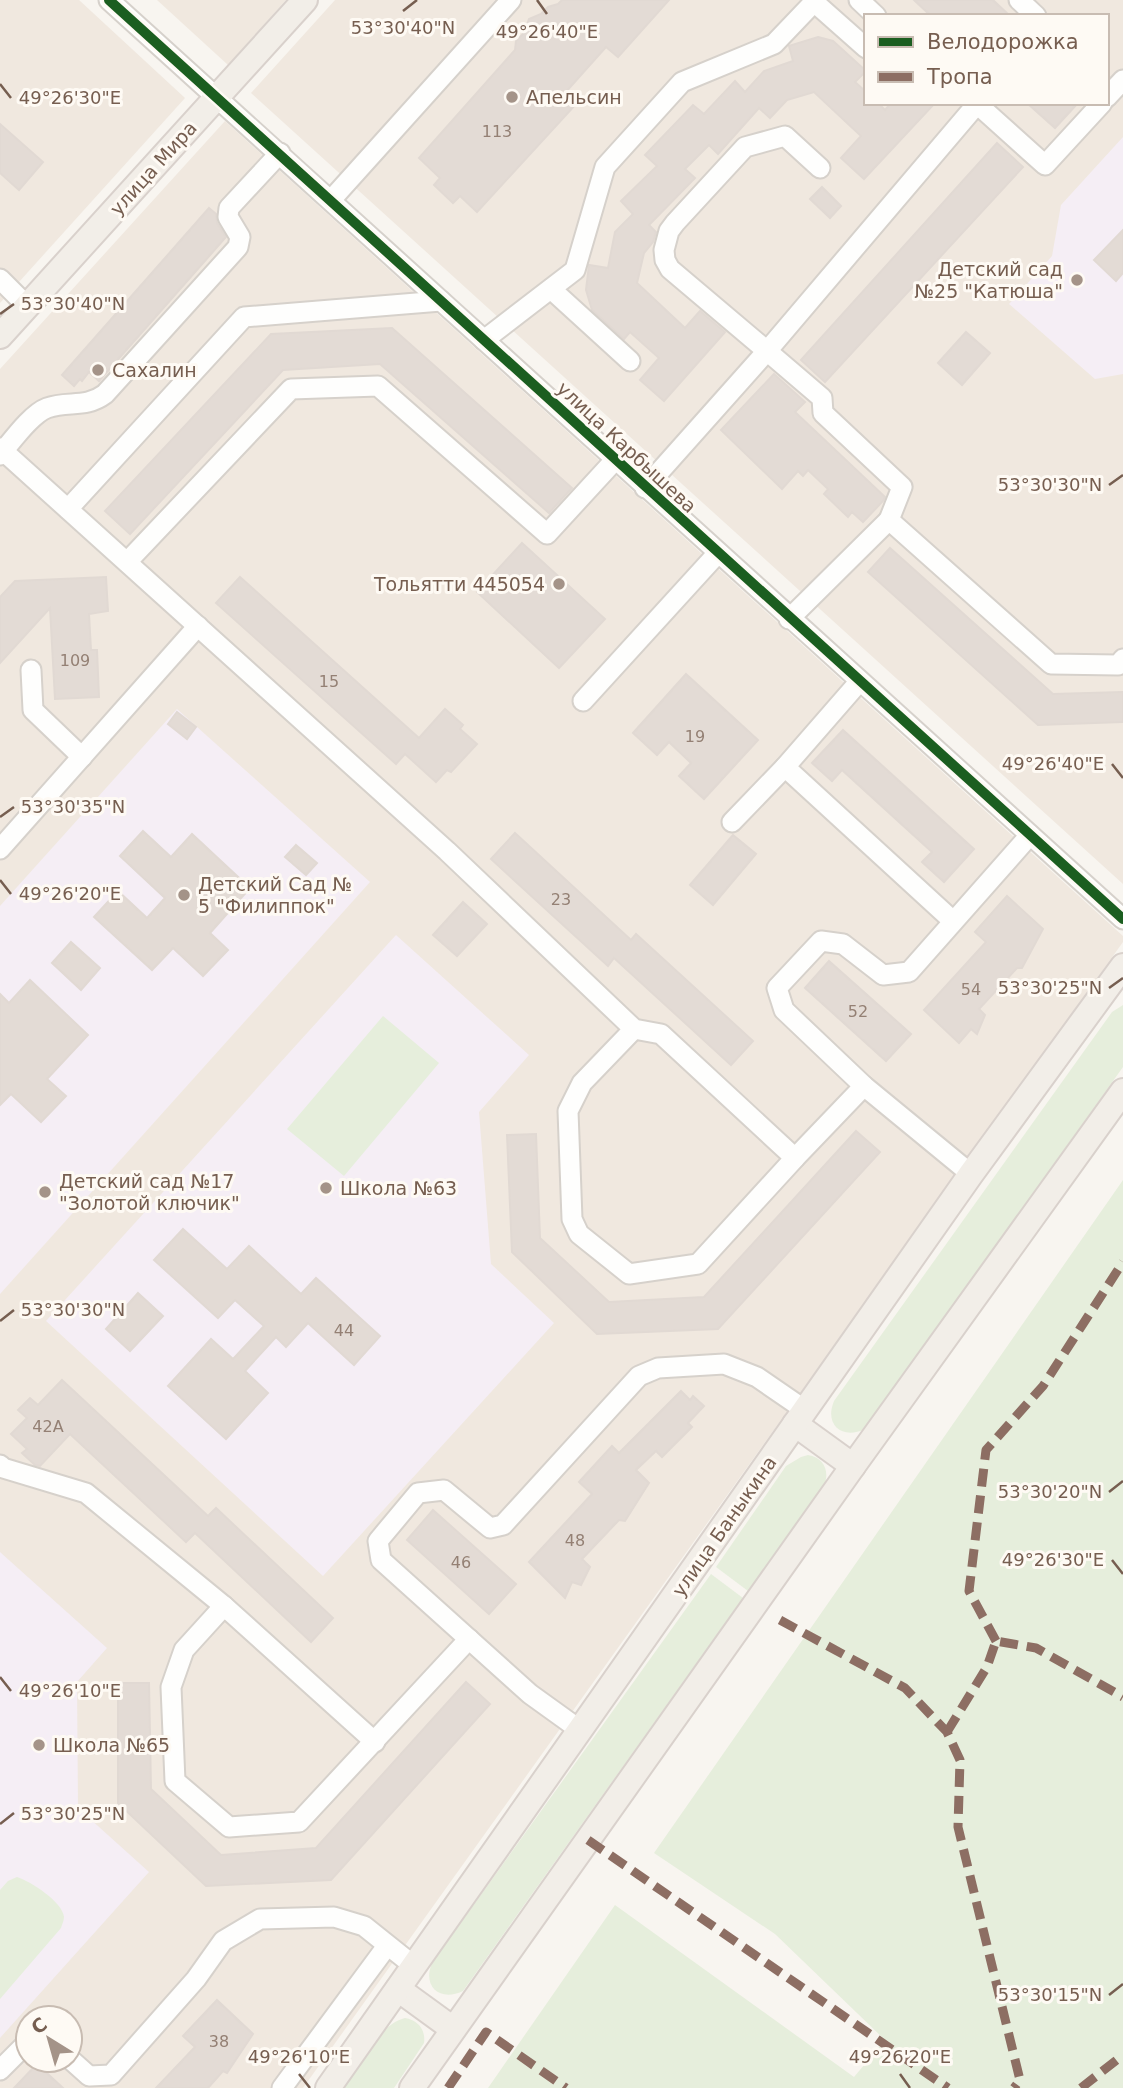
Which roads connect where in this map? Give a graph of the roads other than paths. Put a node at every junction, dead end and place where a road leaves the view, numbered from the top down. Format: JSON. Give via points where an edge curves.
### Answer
{"nodes":[{"id":1,"x":109,"y":0,"type":"edge"},
{"id":2,"x":306,"y":0,"type":"edge"},
{"id":3,"x":510,"y":0,"type":"edge"},
{"id":4,"x":859,"y":0,"type":"edge"},
{"id":5,"x":1018,"y":0,"type":"edge"},
{"id":6,"x":815,"y":1,"type":"edge"},
{"id":7,"x":874,"y":14,"type":"edge"},
{"id":8,"x":1034,"y":14,"type":"edge"},
{"id":9,"x":864,"y":46,"type":"edge"},
{"id":10,"x":218,"y":96,"type":"junction"},
{"id":11,"x":975,"y":105,"type":"edge"},
{"id":12,"x":977,"y":105,"type":"edge"},
{"id":13,"x":1098,"y":105,"type":"edge"},
{"id":14,"x":280,"y":153,"type":"junction"},
{"id":15,"x":820,"y":168,"type":"dead end"},
{"id":16,"x":331,"y":200,"type":"junction"},
{"id":17,"x":0,"y":279,"type":"edge"},
{"id":18,"x":551,"y":289,"type":"junction"},
{"id":19,"x":442,"y":301,"type":"junction"},
{"id":20,"x":27,"y":306,"type":"junction"},
{"id":21,"x":0,"y":336,"type":"edge"},
{"id":22,"x":484,"y":340,"type":"junction"},
{"id":23,"x":767,"y":351,"type":"junction"},
{"id":24,"x":629,"y":361,"type":"dead end"},
{"id":25,"x":1,"y":451,"type":"edge"},
{"id":26,"x":615,"y":460,"type":"junction"},
{"id":27,"x":645,"y":488,"type":"junction"},
{"id":28,"x":68,"y":509,"type":"junction"},
{"id":29,"x":889,"y":520,"type":"junction"},
{"id":30,"x":717,"y":554,"type":"junction"},
{"id":31,"x":127,"y":562,"type":"junction"},
{"id":32,"x":789,"y":619,"type":"junction"},
{"id":33,"x":198,"y":626,"type":"junction"},
{"id":34,"x":1123,"y":659,"type":"edge"},
{"id":35,"x":31,"y":670,"type":"dead end"},
{"id":36,"x":859,"y":682,"type":"junction"},
{"id":37,"x":583,"y":701,"type":"dead end"},
{"id":38,"x":82,"y":757,"type":"junction"},
{"id":39,"x":785,"y":767,"type":"junction"},
{"id":40,"x":732,"y":822,"type":"dead end"},
{"id":41,"x":1030,"y":835,"type":"junction"},
{"id":42,"x":0,"y":849,"type":"edge"},
{"id":43,"x":1123,"y":919,"type":"edge"},
{"id":44,"x":953,"y":922,"type":"junction"},
{"id":45,"x":1123,"y":966,"type":"edge"},
{"id":46,"x":634,"y":1029,"type":"junction"},
{"id":47,"x":864,"y":1086,"type":"junction"},
{"id":48,"x":1123,"y":1091,"type":"edge"},
{"id":49,"x":795,"y":1158,"type":"junction"},
{"id":50,"x":971,"y":1174,"type":"junction"},
{"id":51,"x":800,"y":1417,"type":"junction"},
{"id":52,"x":0,"y":1465,"type":"edge"},
{"id":53,"x":853,"y":1466,"type":"junction"},
{"id":54,"x":225,"y":1606,"type":"junction"},
{"id":55,"x":469,"y":1639,"type":"junction"},
{"id":56,"x":580,"y":1730,"type":"junction"},
{"id":57,"x":375,"y":1742,"type":"junction"},
{"id":58,"x":387,"y":1946,"type":"junction"},
{"id":59,"x":414,"y":1966,"type":"junction"},
{"id":60,"x":398,"y":1989,"type":"junction"},
{"id":61,"x":453,"y":2029,"type":"junction"},
{"id":62,"x":14,"y":2056,"type":"edge"},
{"id":63,"x":0,"y":2070,"type":"edge"},
{"id":64,"x":84,"y":2072,"type":"edge"},
{"id":65,"x":282,"y":2088,"type":"edge"},
{"id":66,"x":328,"y":2088,"type":"edge"},
{"id":67,"x":412,"y":2088,"type":"edge"}],
"edges":[{"from":1,"to":10,"type":"street","name":"улица Карбышева"},
{"from":2,"to":10,"type":"main road","name":"улица Мира"},
{"from":3,"to":16,"type":"street"},
{"from":4,"to":7,"type":"street"},
{"from":5,"to":8,"type":"street"},
{"from":6,"to":9,"type":"street"},
{"from":6,"to":18,"type":"street","via":[[774,44],[682,82],[605,167],[575,270]]},
{"from":10,"to":14,"type":"street","name":"улица Карбышева"},
{"from":10,"to":20,"type":"main road","name":"улица Мира"},
{"from":11,"to":23,"type":"street"},
{"from":12,"to":13,"type":"street","via":[[1045,165]]},
{"from":14,"to":16,"type":"street","name":"улица Карбышева"},
{"from":14,"to":25,"type":"street","via":[[229,208],[228,217],[240,237],[238,247],[105,394],[87,404],[45,408]]},
{"from":15,"to":23,"type":"street","via":[[785,136],[745,147],[675,223],[665,241],[670,269]]},
{"from":16,"to":19,"type":"street","name":"улица Карбышева"},
{"from":17,"to":20,"type":"street"},
{"from":18,"to":22,"type":"street"},
{"from":18,"to":24,"type":"street"},
{"from":19,"to":22,"type":"street","name":"улица Карбышева"},
{"from":19,"to":28,"type":"street","via":[[244,317]]},
{"from":20,"to":21,"type":"main road","name":"улица Мира"},
{"from":22,"to":26,"type":"street","name":"улица Карбышева"},
{"from":23,"to":27,"type":"street"},
{"from":23,"to":29,"type":"street","via":[[822,398],[823,413],[902,487]]},
{"from":25,"to":28,"type":"street"},
{"from":26,"to":27,"type":"street","name":"улица Карбышева"},
{"from":26,"to":31,"type":"street","via":[[547,534],[378,386],[291,389]]},
{"from":27,"to":30,"type":"street","name":"улица Карбышева"},
{"from":28,"to":31,"type":"street"},
{"from":29,"to":32,"type":"street"},
{"from":29,"to":34,"type":"street","via":[[1051,664],[1118,665]]},
{"from":30,"to":32,"type":"street","name":"улица Карбышева"},
{"from":30,"to":37,"type":"street"},
{"from":31,"to":33,"type":"street"},
{"from":32,"to":36,"type":"street","name":"улица Карбышева"},
{"from":33,"to":38,"type":"street"},
{"from":33,"to":46,"type":"street","via":[[447,850]]},
{"from":35,"to":38,"type":"street","via":[[33,710]]},
{"from":36,"to":39,"type":"street"},
{"from":36,"to":41,"type":"street","name":"улица Карбышева"},
{"from":38,"to":42,"type":"street"},
{"from":39,"to":40,"type":"street"},
{"from":39,"to":44,"type":"street"},
{"from":41,"to":43,"type":"street","name":"улица Карбышева"},
{"from":41,"to":44,"type":"street"},
{"from":44,"to":47,"type":"street","via":[[909,972],[883,975],[843,944],[821,940],[777,988],[784,1010]]},
{"from":45,"to":50,"type":"main road","name":"улица Баныкина"},
{"from":46,"to":49,"type":"street","via":[[661,1034]]},
{"from":46,"to":49,"type":"street","via":[[582,1083],[568,1111],[572,1219],[579,1234],[629,1274],[698,1264]]},
{"from":47,"to":49,"type":"street"},
{"from":47,"to":50,"type":"street"},
{"from":48,"to":53,"type":"main road"},
{"from":50,"to":51,"type":"main road","name":"улица Баныкина"},
{"from":51,"to":53,"type":"main road"},
{"from":51,"to":55,"type":"street","via":[[757,1377],[724,1364],[658,1368],[639,1376],[503,1525],[490,1528],[444,1490],[418,1493],[378,1541],[381,1560]]},
{"from":51,"to":56,"type":"main road","name":"улица Баныкина"},
{"from":52,"to":54,"type":"street","via":[[86,1493]]},
{"from":53,"to":61,"type":"main road"},
{"from":54,"to":57,"type":"street"},
{"from":54,"to":57,"type":"street","via":[[184,1650],[171,1687],[175,1781],[229,1827],[299,1822]]},
{"from":55,"to":56,"type":"street","via":[[530,1694]]},
{"from":55,"to":57,"type":"street"},
{"from":56,"to":59,"type":"main road","name":"улица Баныкина"},
{"from":58,"to":59,"type":"street"},
{"from":58,"to":64,"type":"street","via":[[364,1926],[334,1917],[260,1919],[223,1941],[197,1979],[111,2075],[89,2076]]},
{"from":58,"to":65,"type":"street"},
{"from":59,"to":60,"type":"main road","name":"улица Баныкина"},
{"from":60,"to":61,"type":"main road"},
{"from":60,"to":66,"type":"main road","name":"улица Баныкина"},
{"from":61,"to":67,"type":"main road"},
{"from":62,"to":63,"type":"street"}]}
